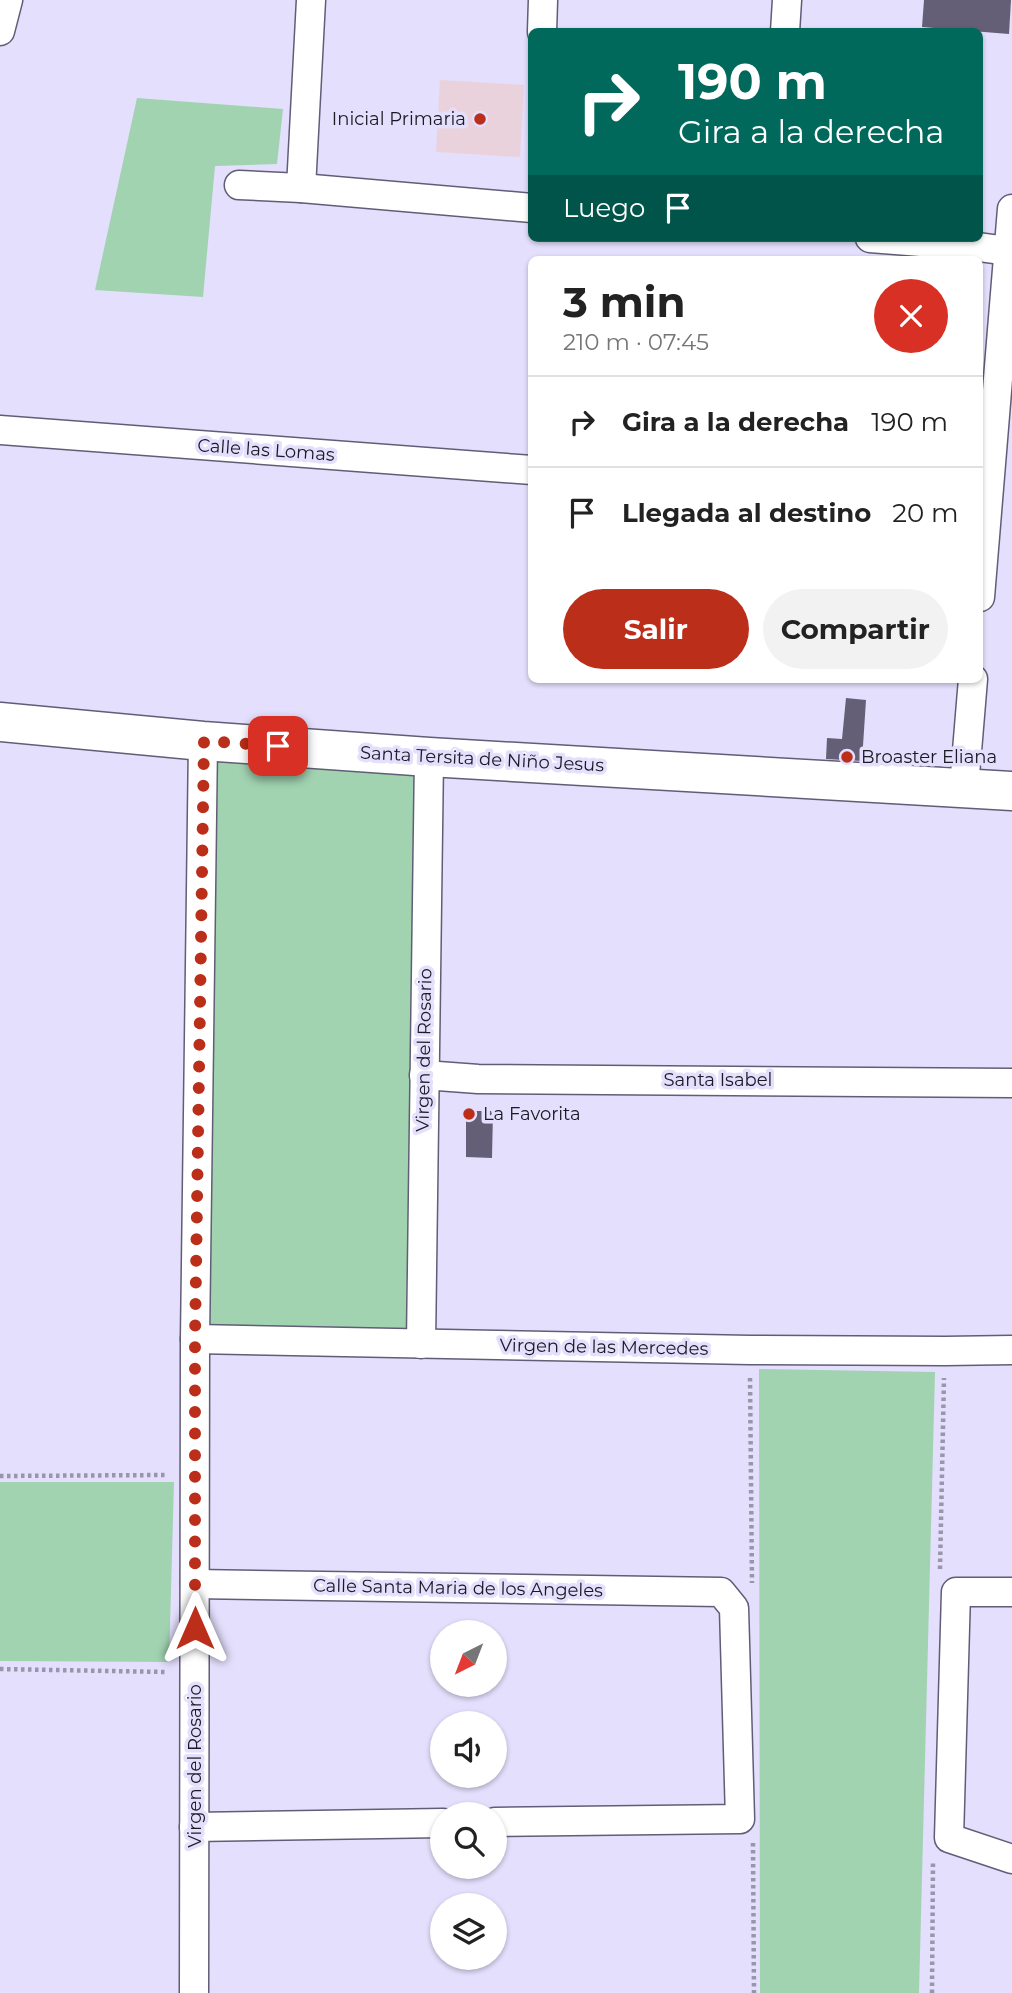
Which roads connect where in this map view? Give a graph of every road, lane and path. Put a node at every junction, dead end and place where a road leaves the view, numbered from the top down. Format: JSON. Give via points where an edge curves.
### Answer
{"nodes":[{"id":1,"x":8,"y":0,"type":"edge"},
{"id":2,"x":311,"y":0,"type":"edge"},
{"id":3,"x":543,"y":0,"type":"edge"},
{"id":4,"x":787,"y":0,"type":"edge"},
{"id":5,"x":542,"y":28,"type":"edge"},
{"id":6,"x":785,"y":28,"type":"edge"},
{"id":7,"x":0,"y":31,"type":"edge"},
{"id":8,"x":239,"y":184,"type":"dead end"},
{"id":9,"x":301,"y":188,"type":"junction"},
{"id":10,"x":528,"y":208,"type":"edge"},
{"id":11,"x":1012,"y":208,"type":"edge"},
{"id":12,"x":920,"y":242,"type":"edge"},
{"id":13,"x":1008,"y":251,"type":"junction"},
{"id":14,"x":0,"y":430,"type":"edge"},
{"id":15,"x":528,"y":470,"type":"edge"},
{"id":16,"x":984,"y":503,"type":"edge"},
{"id":17,"x":983,"y":526,"type":"edge"},
{"id":18,"x":973,"y":683,"type":"edge"},
{"id":19,"x":0,"y":722,"type":"edge"},
{"id":20,"x":204,"y":741,"type":"junction"},
{"id":21,"x":429,"y":757,"type":"junction"},
{"id":22,"x":964,"y":787,"type":"junction"},
{"id":23,"x":1012,"y":791,"type":"edge"},
{"id":24,"x":424,"y":1075,"type":"junction"},
{"id":25,"x":1012,"y":1083,"type":"edge"},
{"id":26,"x":195,"y":1339,"type":"junction"},
{"id":27,"x":421,"y":1344,"type":"junction"},
{"id":28,"x":1012,"y":1350,"type":"edge"},
{"id":29,"x":945,"y":1351,"type":"junction"},
{"id":30,"x":195,"y":1475,"type":"junction"},
{"id":31,"x":0,"y":1476,"type":"edge"},
{"id":32,"x":195,"y":1584,"type":"junction"},
{"id":33,"x":956,"y":1592,"type":"junction"},
{"id":34,"x":1012,"y":1592,"type":"edge"},
{"id":35,"x":0,"y":1669,"type":"edge"},
{"id":36,"x":195,"y":1672,"type":"junction"},
{"id":37,"x":507,"y":1822,"type":"edge"},
{"id":38,"x":430,"y":1823,"type":"edge"},
{"id":39,"x":194,"y":1827,"type":"junction"},
{"id":40,"x":949,"y":1838,"type":"junction"},
{"id":41,"x":1012,"y":1859,"type":"edge"},
{"id":42,"x":194,"y":1993,"type":"edge"},
{"id":43,"x":932,"y":1993,"type":"edge"}],
"edges":[{"from":1,"to":7,"type":"street"},
{"from":2,"to":9,"type":"street"},
{"from":3,"to":5,"type":"street"},
{"from":4,"to":6,"type":"street"},
{"from":8,"to":9,"type":"street"},
{"from":9,"to":10,"type":"street"},
{"from":11,"to":13,"type":"street"},
{"from":12,"to":13,"type":"street"},
{"from":13,"to":16,"type":"street"},
{"from":14,"to":15,"type":"street","name":"Calle las Lomas"},
{"from":16,"to":17,"type":"street"},
{"from":18,"to":22,"type":"street"},
{"from":19,"to":20,"type":"street","name":"Santa Tersita de Niño Jesus"},
{"from":20,"to":21,"type":"street","name":"Santa Tersita de Niño Jesus"},
{"from":20,"to":26,"type":"street","name":"Virgen del Rosario"},
{"from":21,"to":22,"type":"street","name":"Santa Tersita de Niño Jesus"},
{"from":21,"to":24,"type":"street","name":"Virgen del Rosario"},
{"from":22,"to":23,"type":"street","name":"Santa Tersita de Niño Jesus"},
{"from":24,"to":25,"type":"street","name":"Santa Isabel"},
{"from":24,"to":27,"type":"street","name":"Virgen del Rosario"},
{"from":26,"to":27,"type":"street","name":"Virgen de las Mercedes"},
{"from":26,"to":30,"type":"street","name":"Virgen del Rosario"},
{"from":27,"to":29,"type":"street","name":"Virgen de las Mercedes"},
{"from":28,"to":29,"type":"street","name":"Virgen de las Mercedes"},
{"from":29,"to":33,"type":"path","via":[[940,1582]]},
{"from":30,"to":31,"type":"path"},
{"from":30,"to":32,"type":"street","name":"Virgen del Rosario"},
{"from":32,"to":36,"type":"street","name":"Virgen del Rosario"},
{"from":32,"to":37,"type":"street","name":"Calle Santa Maria de los Angeles","via":[[721,1592],[734,1608],[740,1819]]},
{"from":33,"to":34,"type":"street"},
{"from":33,"to":40,"type":"street"},
{"from":35,"to":36,"type":"path"},
{"from":36,"to":39,"type":"street","name":"Virgen del Rosario"},
{"from":38,"to":39,"type":"street"},
{"from":39,"to":42,"type":"street","name":"Virgen del Rosario"},
{"from":40,"to":41,"type":"street"},
{"from":40,"to":43,"type":"path","via":[[933,1844]]}]}
